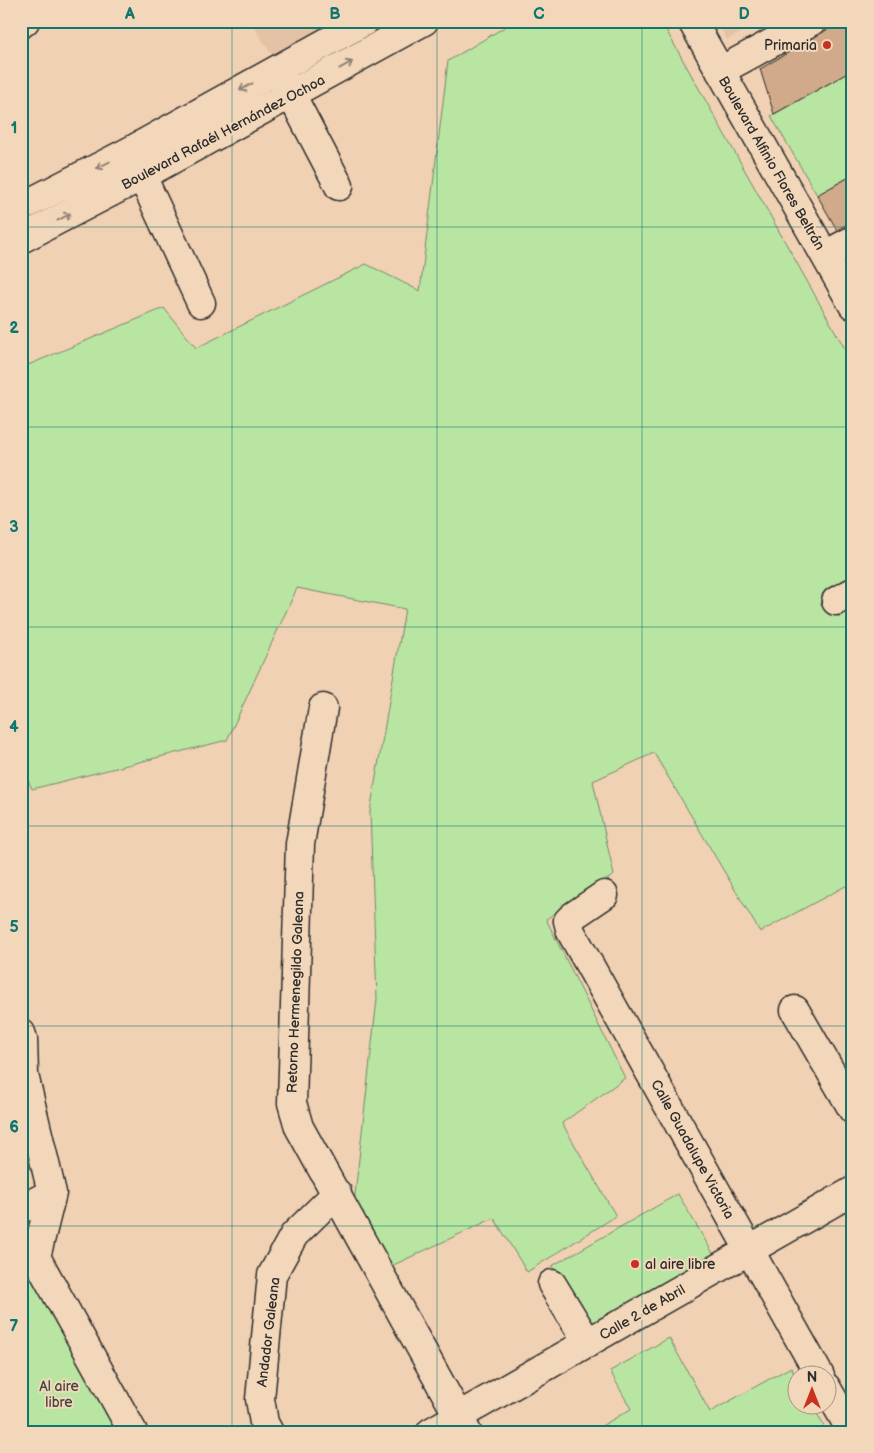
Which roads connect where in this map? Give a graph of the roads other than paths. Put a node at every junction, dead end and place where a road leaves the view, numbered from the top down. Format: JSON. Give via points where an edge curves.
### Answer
{"nodes":[{"id":1,"x":26,"y":21,"type":"edge"},
{"id":2,"x":365,"y":21,"type":"edge"},
{"id":3,"x":424,"y":21,"type":"edge"},
{"id":4,"x":692,"y":21,"type":"edge"},
{"id":5,"x":812,"y":21,"type":"edge"},
{"id":6,"x":21,"y":24,"type":"edge"},
{"id":7,"x":278,"y":69,"type":"junction"},
{"id":8,"x":720,"y":71,"type":"junction"},
{"id":9,"x":292,"y":95,"type":"junction"},
{"id":10,"x":130,"y":152,"type":"junction"},
{"id":11,"x":142,"y":176,"type":"junction"},
{"id":12,"x":339,"y":186,"type":"dead end"},
{"id":13,"x":21,"y":207,"type":"edge"},
{"id":14,"x":21,"y":239,"type":"edge"},
{"id":15,"x":853,"y":240,"type":"edge"},
{"id":16,"x":825,"y":255,"type":"junction"},
{"id":17,"x":201,"y":303,"type":"dead end"},
{"id":18,"x":853,"y":305,"type":"edge"},
{"id":19,"x":323,"y":708,"type":"dead end"},
{"id":20,"x":604,"y":895,"type":"dead end"},
{"id":21,"x":795,"y":1010,"type":"dead end"},
{"id":22,"x":21,"y":1033,"type":"edge"},
{"id":23,"x":23,"y":1073,"type":"edge"},
{"id":24,"x":853,"y":1110,"type":"edge"},
{"id":25,"x":853,"y":1191,"type":"edge"},
{"id":26,"x":52,"y":1193,"type":"junction"},
{"id":27,"x":336,"y":1193,"type":"junction"},
{"id":28,"x":21,"y":1209,"type":"edge"},
{"id":29,"x":750,"y":1249,"type":"junction"},
{"id":30,"x":552,"y":1284,"type":"dead end"},
{"id":31,"x":588,"y":1343,"type":"junction"},
{"id":32,"x":814,"y":1366,"type":"edge"},
{"id":33,"x":836,"y":1404,"type":"edge"},
{"id":34,"x":463,"y":1424,"type":"edge"},
{"id":35,"x":133,"y":1432,"type":"edge"},
{"id":36,"x":269,"y":1432,"type":"edge"},
{"id":37,"x":431,"y":1432,"type":"edge"},
{"id":38,"x":852,"y":1432,"type":"edge"}],
"edges":[{"from":1,"to":6,"type":"street"},
{"from":2,"to":7,"type":"street","name":"Boulevard Rafaél Hernández Ochoa"},
{"from":9,"to":3,"type":"street","name":"Boulevard Rafaél Hernández Ochoa","one_way":true},
{"from":4,"to":8,"type":"street","name":"Boulevard Alfinio Flores Beltrán"},
{"from":5,"to":8,"type":"street"},
{"from":7,"to":9,"type":"street"},
{"from":7,"to":10,"type":"street","name":"Boulevard Rafaél Hernández Ochoa","one_way":true},
{"from":8,"to":16,"type":"street","name":"Boulevard Alfinio Flores Beltrán"},
{"from":9,"to":11,"type":"street","name":"Boulevard Rafaél Hernández Ochoa"},
{"from":9,"to":12,"type":"street"},
{"from":10,"to":11,"type":"street"},
{"from":10,"to":13,"type":"street","name":"Boulevard Rafaél Hernández Ochoa","one_way":true},
{"from":14,"to":11,"type":"street","name":"Boulevard Rafaél Hernández Ochoa","one_way":true},
{"from":11,"to":17,"type":"street"},
{"from":15,"to":16,"type":"street"},
{"from":16,"to":18,"type":"street","name":"Boulevard Alfinio Flores Beltrán"},
{"from":19,"to":27,"type":"street","name":"Retorno Hermenegildo Galeana","via":[[300,844],[292,1103],[299,1127]]},
{"from":20,"to":29,"type":"street","name":"Calle Guadalupe Victoria","via":[[573,916],[568,922],[571,932]]},
{"from":21,"to":24,"type":"street"},
{"from":22,"to":23,"type":"street"},
{"from":23,"to":26,"type":"street"},
{"from":25,"to":29,"type":"street","name":"Calle 2 de Abril"},
{"from":26,"to":28,"type":"street"},
{"from":26,"to":35,"type":"street","via":[[36,1257]]},
{"from":27,"to":34,"type":"street","name":"Retorno Hermenegildo Galeana"},
{"from":27,"to":36,"type":"street","name":"Andador Galeana","via":[[294,1235],[272,1275],[260,1399]]},
{"from":29,"to":31,"type":"street","name":"Calle 2 de Abril"},
{"from":29,"to":32,"type":"street","name":"Calle Guadalupe Victoria"},
{"from":30,"to":31,"type":"street"},
{"from":31,"to":34,"type":"street","name":"Calle 2 de Abril"},
{"from":33,"to":38,"type":"street"},
{"from":34,"to":37,"type":"street","name":"Calle 2 de Abril"}]}
